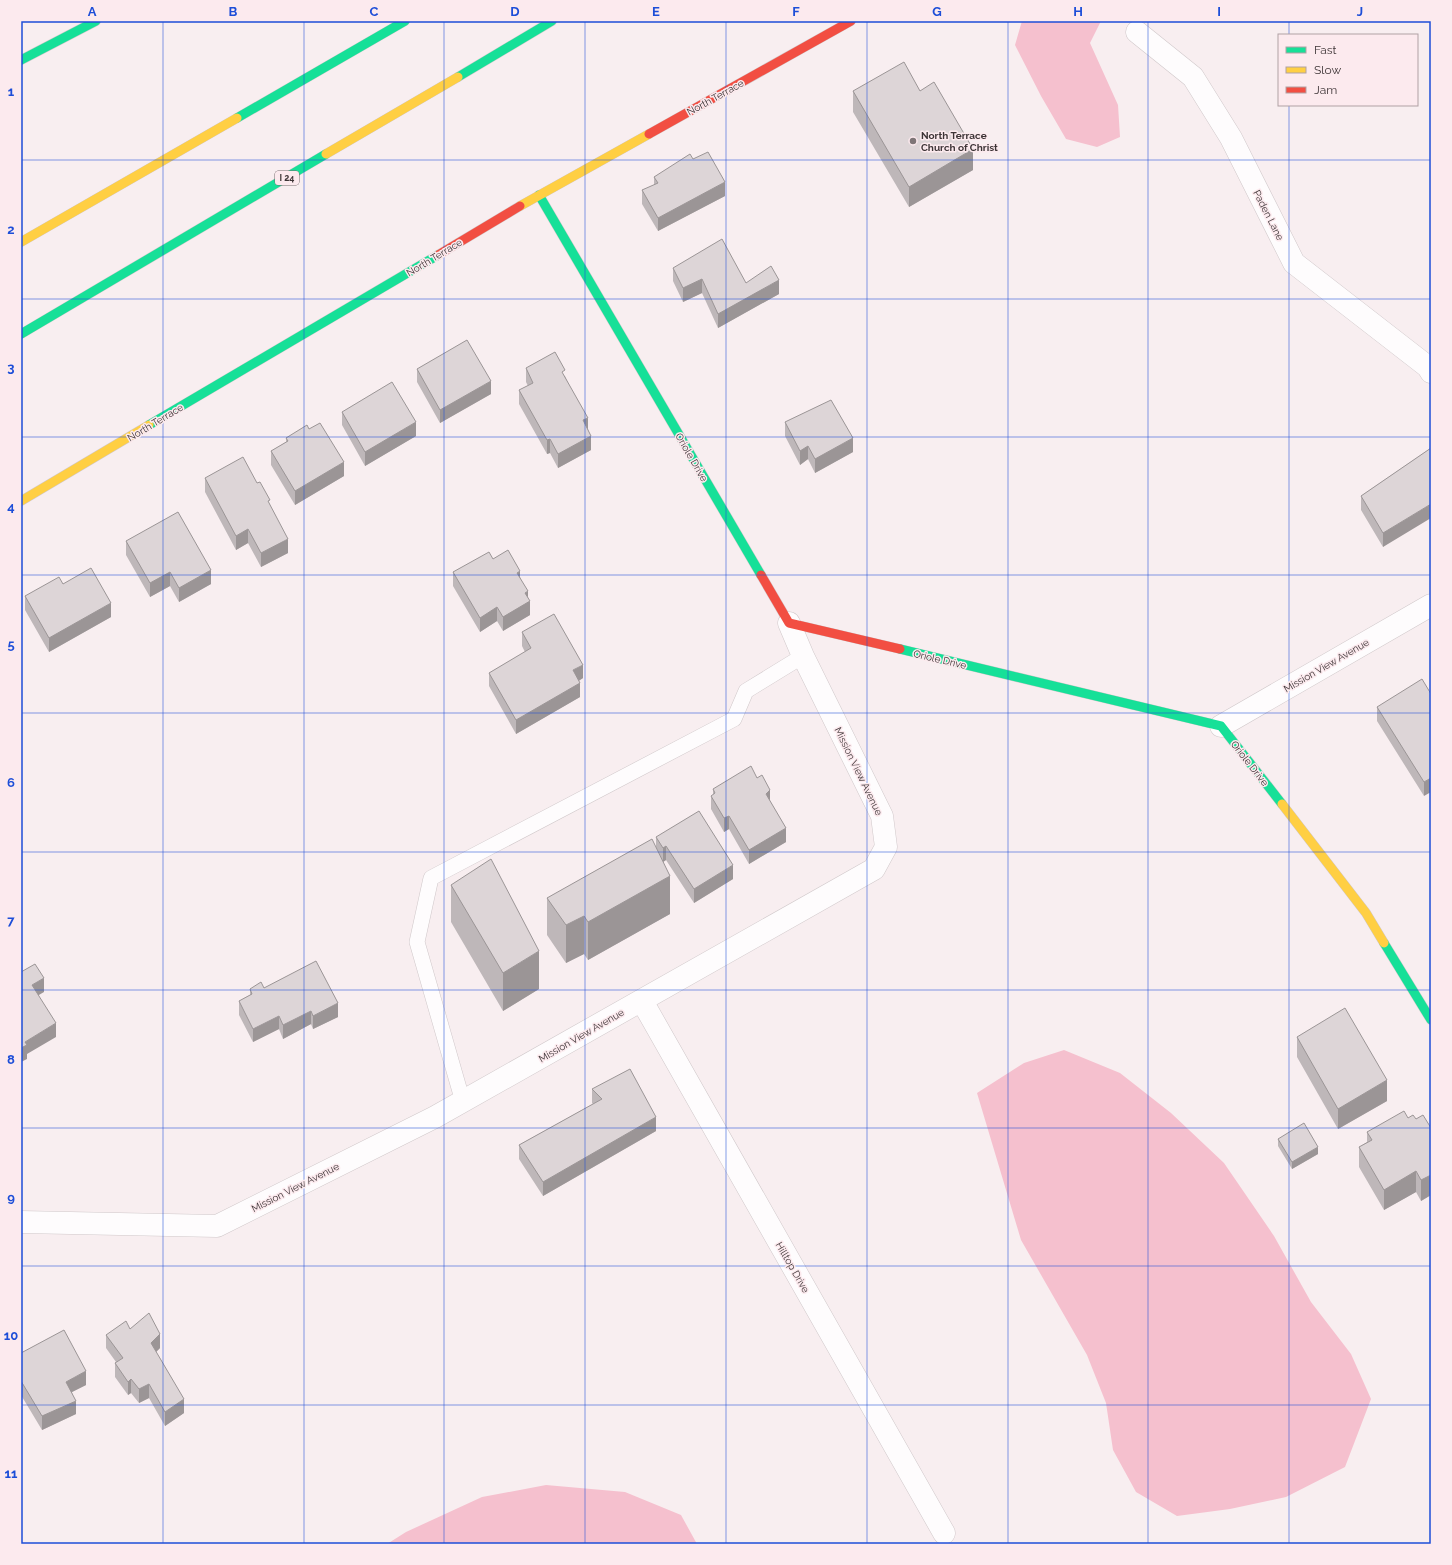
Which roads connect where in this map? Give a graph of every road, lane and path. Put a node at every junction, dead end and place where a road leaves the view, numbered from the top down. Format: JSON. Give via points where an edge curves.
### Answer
{"nodes":[{"id":1,"x":96,"y":21,"type":"edge"},
{"id":2,"x":405,"y":21,"type":"edge"},
{"id":3,"x":552,"y":21,"type":"edge"},
{"id":4,"x":851,"y":21,"type":"edge"},
{"id":5,"x":1137,"y":32,"type":"dead end"},
{"id":6,"x":21,"y":60,"type":"edge"},
{"id":7,"x":539,"y":195,"type":"junction"},
{"id":8,"x":21,"y":242,"type":"edge"},
{"id":9,"x":21,"y":334,"type":"edge"},
{"id":10,"x":1431,"y":372,"type":"edge"},
{"id":11,"x":21,"y":501,"type":"edge"},
{"id":12,"x":1431,"y":605,"type":"edge"},
{"id":13,"x":789,"y":623,"type":"junction"},
{"id":14,"x":803,"y":656,"type":"junction"},
{"id":15,"x":1221,"y":726,"type":"junction"},
{"id":16,"x":642,"y":1001,"type":"junction"},
{"id":17,"x":1431,"y":1020,"type":"edge"},
{"id":18,"x":463,"y":1102,"type":"junction"},
{"id":19,"x":21,"y":1222,"type":"edge"},
{"id":20,"x":944,"y":1533,"type":"dead end"}],
"edges":[{"from":1,"to":6,"type":"main road"},
{"from":2,"to":8,"type":"main road"},
{"from":3,"to":9,"type":"main road","number":"I 24"},
{"from":4,"to":7,"type":"main road","name":"North Terrace"},
{"from":5,"to":10,"type":"street","name":"Paden Lane","via":[[1193,77],[1231,138],[1294,263],[1428,367]]},
{"from":7,"to":11,"type":"main road","name":"North Terrace"},
{"from":7,"to":13,"type":"main road","name":"Oriole Drive"},
{"from":12,"to":15,"type":"street","name":"Mission View Avenue"},
{"from":13,"to":14,"type":"street","name":"Mission View Avenue"},
{"from":13,"to":15,"type":"main road","name":"Oriole Drive"},
{"from":14,"to":16,"type":"street","name":"Mission View Avenue","via":[[882,816],[886,847],[874,869]]},
{"from":14,"to":18,"type":"lane","via":[[746,691],[734,719],[431,878],[417,942]]},
{"from":15,"to":17,"type":"main road","name":"Oriole Drive","via":[[1366,913]]},
{"from":16,"to":18,"type":"street","name":"Mission View Avenue"},
{"from":16,"to":20,"type":"street","name":"Hilltop Drive"},
{"from":18,"to":19,"type":"street","name":"Mission View Avenue","via":[[217,1226]]}]}
